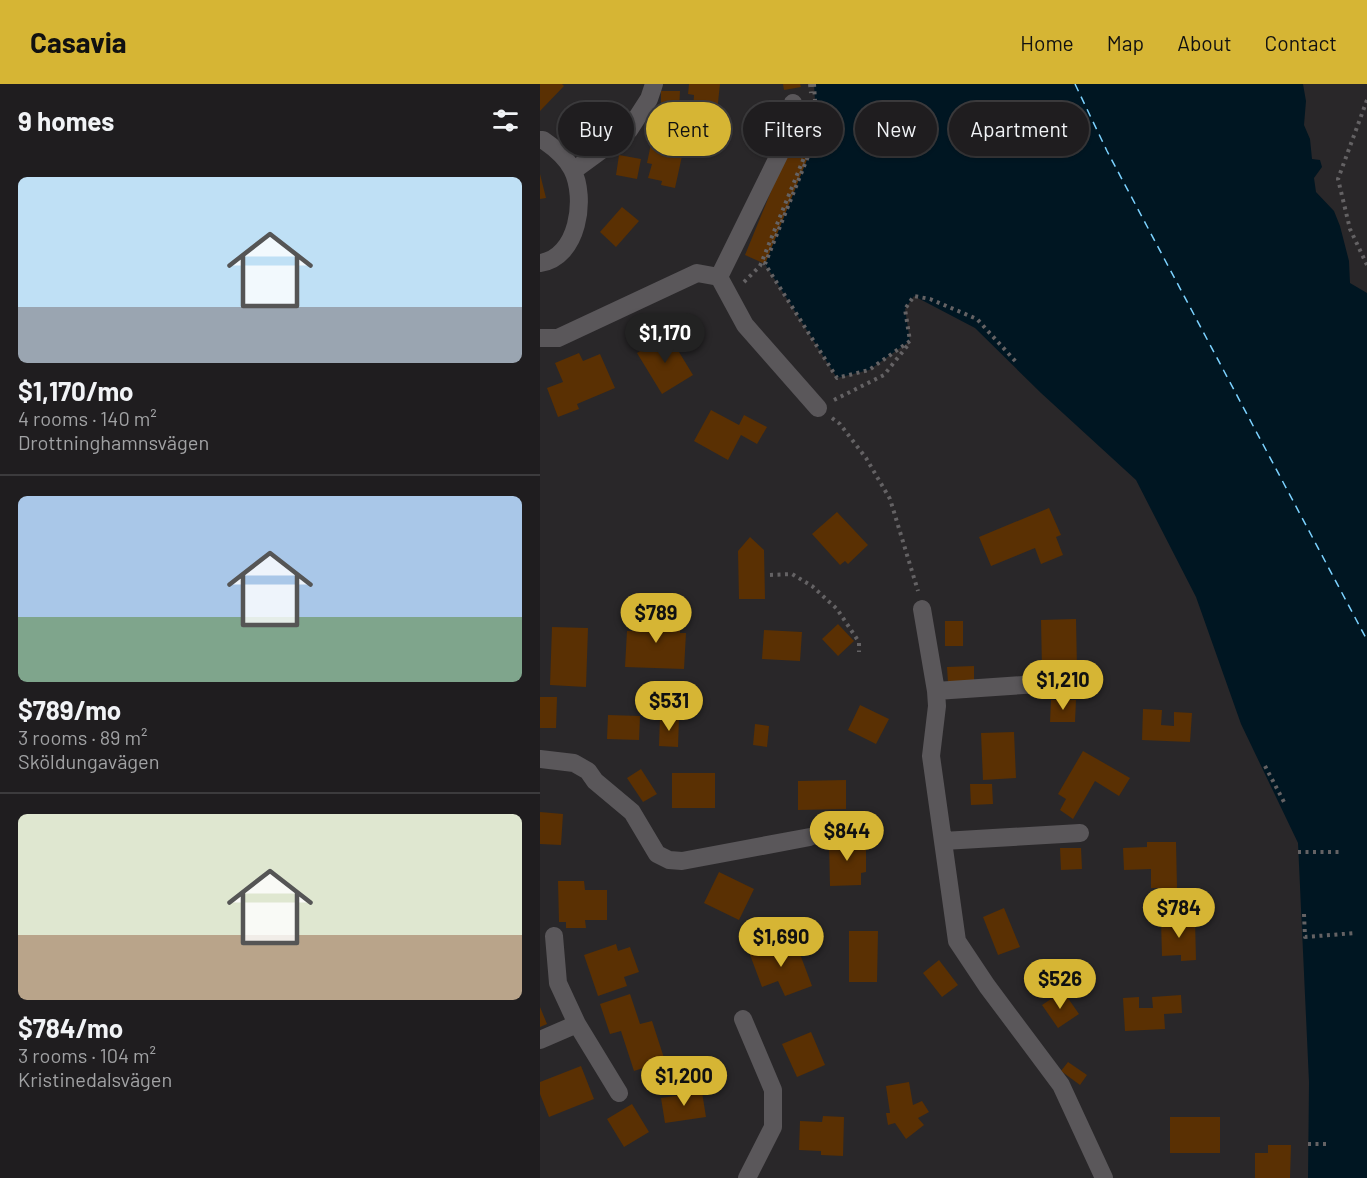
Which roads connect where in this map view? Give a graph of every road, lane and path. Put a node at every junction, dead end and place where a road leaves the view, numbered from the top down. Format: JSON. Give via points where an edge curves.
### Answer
{"nodes":[{"id":1,"x":654,"y":84,"type":"edge"},
{"id":2,"x":812,"y":84,"type":"edge"},
{"id":3,"x":1367,"y":100,"type":"edge"},
{"id":4,"x":540,"y":140,"type":"edge"},
{"id":5,"x":779,"y":156,"type":"edge"},
{"id":6,"x":573,"y":171,"type":"junction"},
{"id":7,"x":540,"y":263,"type":"edge"},
{"id":8,"x":1367,"y":266,"type":"edge"},
{"id":9,"x":719,"y":277,"type":"junction"},
{"id":10,"x":743,"y":283,"type":"dead end"},
{"id":11,"x":540,"y":338,"type":"edge"},
{"id":12,"x":910,"y":341,"type":"junction"},
{"id":13,"x":1017,"y":363,"type":"dead end"},
{"id":14,"x":818,"y":408,"type":"junction"},
{"id":15,"x":770,"y":574,"type":"dead end"},
{"id":16,"x":917,"y":586,"type":"dead end"},
{"id":17,"x":922,"y":609,"type":"dead end"},
{"id":18,"x":859,"y":652,"type":"dead end"},
{"id":19,"x":1053,"y":682,"type":"dead end"},
{"id":20,"x":936,"y":691,"type":"junction"},
{"id":21,"x":540,"y":759,"type":"edge"},
{"id":22,"x":1266,"y":766,"type":"dead end"},
{"id":23,"x":1284,"y":802,"type":"dead end"},
{"id":24,"x":1080,"y":833,"type":"dead end"},
{"id":25,"x":810,"y":837,"type":"dead end"},
{"id":26,"x":943,"y":841,"type":"junction"},
{"id":27,"x":1298,"y":852,"type":"dead end"},
{"id":28,"x":1341,"y":852,"type":"dead end"},
{"id":29,"x":1304,"y":914,"type":"dead end"},
{"id":30,"x":1356,"y":933,"type":"dead end"},
{"id":31,"x":554,"y":936,"type":"dead end"},
{"id":32,"x":743,"y":1019,"type":"dead end"},
{"id":33,"x":577,"y":1023,"type":"junction"},
{"id":34,"x":540,"y":1040,"type":"edge"},
{"id":35,"x":619,"y":1093,"type":"dead end"},
{"id":36,"x":1308,"y":1144,"type":"dead end"},
{"id":37,"x":1328,"y":1144,"type":"dead end"},
{"id":38,"x":747,"y":1178,"type":"edge"},
{"id":39,"x":1104,"y":1178,"type":"edge"}],
"edges":[{"from":1,"to":6,"type":"street","via":[[650,99],[629,130]]},
{"from":2,"to":10,"type":"path","via":[[814,133],[760,266]]},
{"from":2,"to":12,"type":"path","via":[[817,134],[765,264],[837,378],[869,370]]},
{"from":3,"to":8,"type":"path","via":[[1338,179],[1350,229]]},
{"from":4,"to":6,"type":"street","via":[[559,151]]},
{"from":5,"to":9,"type":"street"},
{"from":6,"to":7,"type":"street","via":[[579,194],[577,220],[569,242],[556,258]]},
{"from":9,"to":11,"type":"street","via":[[697,273],[558,338]]},
{"from":9,"to":14,"type":"street","via":[[745,325]]},
{"from":12,"to":13,"type":"path","via":[[904,309],[914,296],[977,319]]},
{"from":12,"to":14,"type":"path","via":[[884,375]]},
{"from":14,"to":16,"type":"path","via":[[840,424],[890,499]]},
{"from":15,"to":18,"type":"path","via":[[792,574],[812,586],[837,609],[859,642]]},
{"from":17,"to":20,"type":"street"},
{"from":19,"to":20,"type":"street"},
{"from":20,"to":26,"type":"street","via":[[931,756]]},
{"from":21,"to":25,"type":"street","via":[[574,763],[588,771],[632,812],[657,854],[669,860],[682,861]]},
{"from":22,"to":23,"type":"path"},
{"from":24,"to":26,"type":"street"},
{"from":26,"to":39,"type":"street","via":[[957,941],[1061,1085]]},
{"from":27,"to":28,"type":"path"},
{"from":29,"to":30,"type":"path","via":[[1305,937]]},
{"from":31,"to":33,"type":"street","via":[[558,983]]},
{"from":32,"to":38,"type":"street","via":[[773,1090],[773,1127]]},
{"from":33,"to":34,"type":"street"},
{"from":33,"to":35,"type":"street"},
{"from":36,"to":37,"type":"path"}]}
